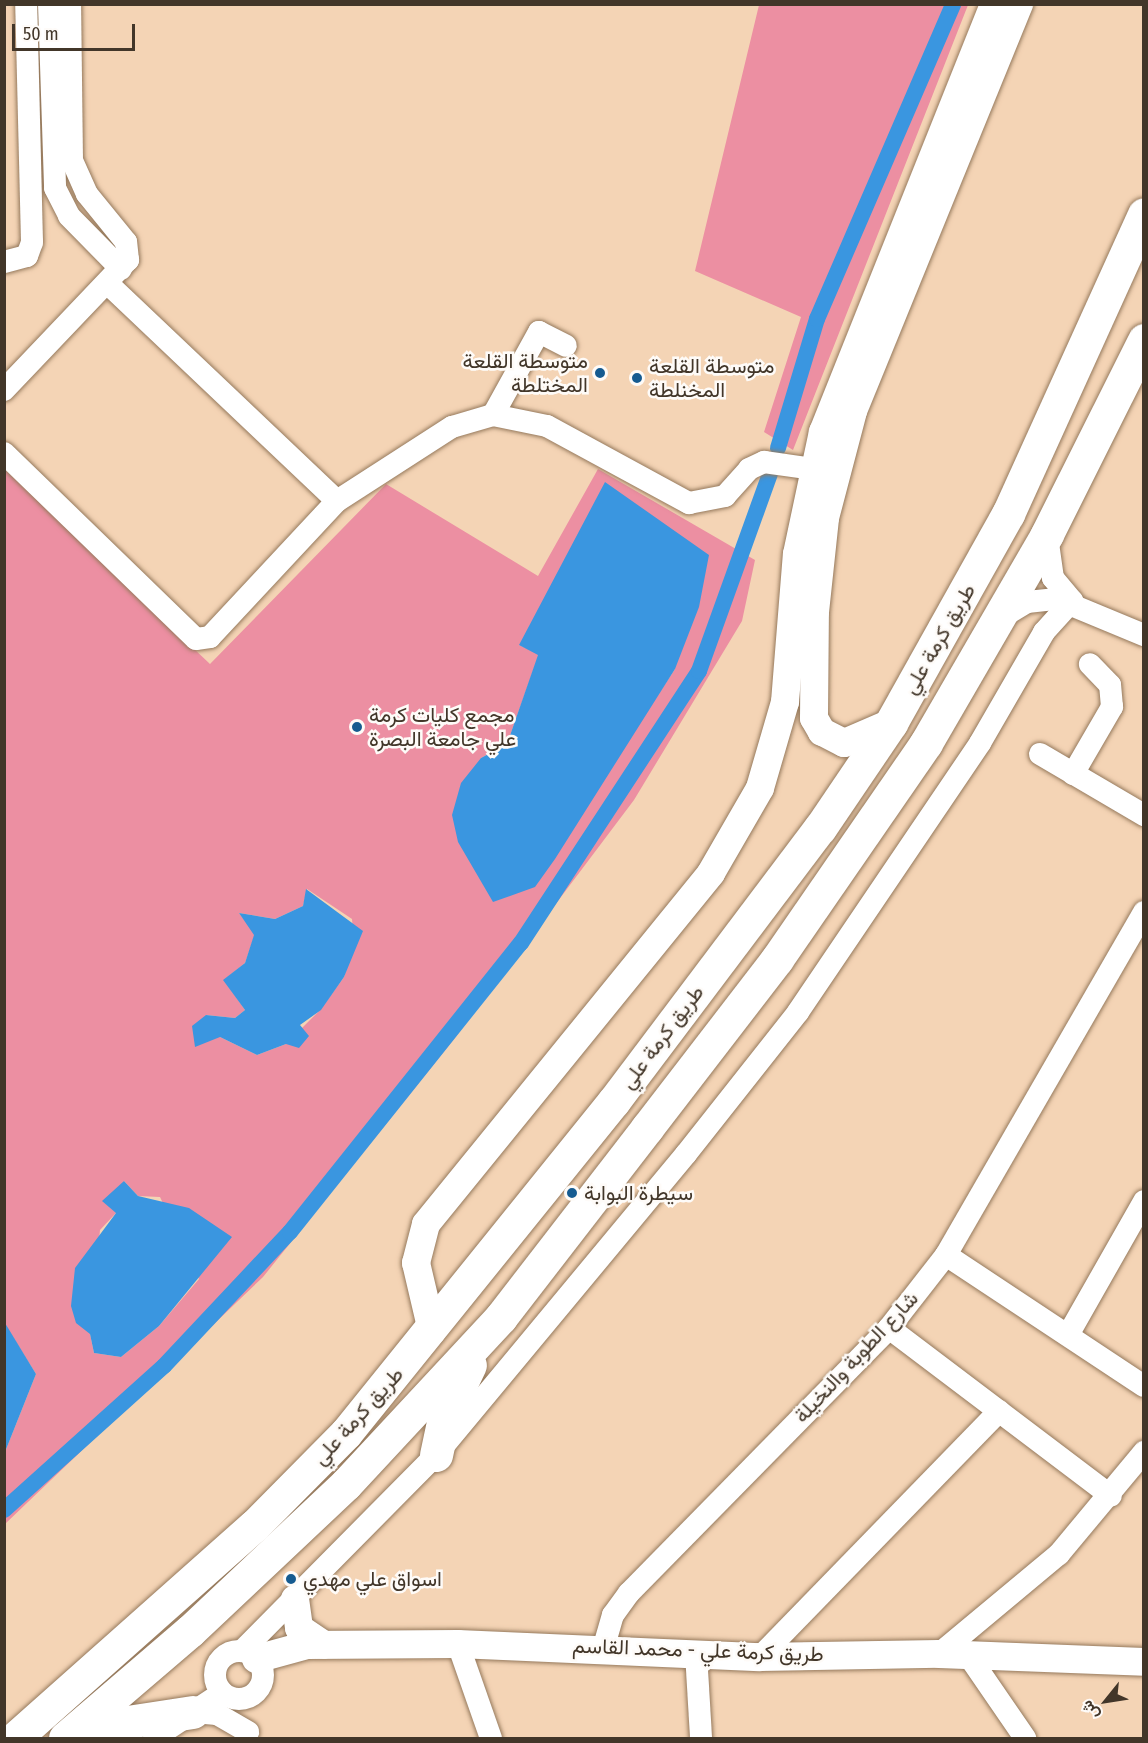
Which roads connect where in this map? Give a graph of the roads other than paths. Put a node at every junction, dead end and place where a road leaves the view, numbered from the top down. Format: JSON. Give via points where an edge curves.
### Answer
{"nodes":[{"id":1,"x":26,"y":4,"type":"edge"},
{"id":2,"x":49,"y":4,"type":"edge"},
{"id":3,"x":70,"y":4,"type":"edge"},
{"id":4,"x":994,"y":4,"type":"edge"},
{"id":5,"x":1019,"y":4,"type":"edge"},
{"id":6,"x":31,"y":194,"type":"junction"},
{"id":7,"x":59,"y":200,"type":"junction"},
{"id":8,"x":1143,"y":214,"type":"edge"},
{"id":9,"x":4,"y":262,"type":"edge"},
{"id":10,"x":115,"y":277,"type":"junction"},
{"id":11,"x":1143,"y":340,"type":"edge"},
{"id":12,"x":566,"y":346,"type":"dead end"},
{"id":13,"x":4,"y":390,"type":"edge"},
{"id":14,"x":494,"y":415,"type":"junction"},
{"id":15,"x":834,"y":434,"type":"junction"},
{"id":16,"x":4,"y":453,"type":"edge"},
{"id":17,"x":813,"y":470,"type":"junction"},
{"id":18,"x":337,"y":501,"type":"junction"},
{"id":19,"x":1047,"y":534,"type":"junction"},
{"id":20,"x":1072,"y":601,"type":"junction"},
{"id":21,"x":1002,"y":617,"type":"junction"},
{"id":22,"x":1143,"y":635,"type":"edge"},
{"id":23,"x":1090,"y":664,"type":"dead end"},
{"id":24,"x":891,"y":723,"type":"junction"},
{"id":25,"x":1040,"y":754,"type":"dead end"},
{"id":26,"x":1073,"y":774,"type":"junction"},
{"id":27,"x":1143,"y":815,"type":"edge"},
{"id":28,"x":1143,"y":912,"type":"edge"},
{"id":29,"x":697,"y":990,"type":"junction"},
{"id":30,"x":732,"y":1017,"type":"junction"},
{"id":31,"x":666,"y":1034,"type":"junction"},
{"id":32,"x":699,"y":1059,"type":"junction"},
{"id":33,"x":1143,"y":1201,"type":"edge"},
{"id":34,"x":946,"y":1255,"type":"junction"},
{"id":35,"x":889,"y":1328,"type":"junction"},
{"id":36,"x":432,"y":1331,"type":"junction"},
{"id":37,"x":1068,"y":1335,"type":"junction"},
{"id":38,"x":475,"y":1347,"type":"junction"},
{"id":39,"x":1143,"y":1386,"type":"edge"},
{"id":40,"x":999,"y":1411,"type":"junction"},
{"id":41,"x":1143,"y":1452,"type":"edge"},
{"id":42,"x":436,"y":1455,"type":"junction"},
{"id":43,"x":1111,"y":1496,"type":"junction"},
{"id":44,"x":295,"y":1599,"type":"junction"},
{"id":45,"x":458,"y":1644,"type":"junction"},
{"id":46,"x":324,"y":1645,"type":"junction"},
{"id":47,"x":604,"y":1646,"type":"junction"},
{"id":48,"x":696,"y":1653,"type":"junction"},
{"id":49,"x":939,"y":1654,"type":"junction"},
{"id":50,"x":249,"y":1655,"type":"junction"},
{"id":51,"x":968,"y":1655,"type":"junction"},
{"id":52,"x":760,"y":1657,"type":"junction"},
{"id":53,"x":1143,"y":1662,"type":"edge"},
{"id":54,"x":256,"y":1692,"type":"junction"},
{"id":55,"x":225,"y":1695,"type":"junction"},
{"id":56,"x":193,"y":1712,"type":"junction"},
{"id":57,"x":70,"y":1734,"type":"edge"},
{"id":58,"x":248,"y":1735,"type":"edge"},
{"id":59,"x":15,"y":1738,"type":"edge"},
{"id":60,"x":154,"y":1738,"type":"edge"},
{"id":61,"x":491,"y":1738,"type":"edge"},
{"id":62,"x":701,"y":1738,"type":"edge"},
{"id":63,"x":1025,"y":1738,"type":"edge"}],
"edges":[{"from":1,"to":6,"type":"street"},
{"from":2,"to":7,"type":"street","via":[[53,175]]},
{"from":3,"to":10,"type":"street","via":[[72,161],[87,194],[126,242],[128,260]]},
{"from":4,"to":15,"type":"main road"},
{"from":5,"to":15,"type":"main road"},
{"from":6,"to":7,"type":"street"},
{"from":6,"to":9,"type":"street","via":[[31,250],[21,260]]},
{"from":7,"to":10,"type":"street"},
{"from":8,"to":24,"type":"highway","name":"طريق كرمة علي","via":[[1008,514]]},
{"from":10,"to":13,"type":"street"},
{"from":10,"to":18,"type":"street"},
{"from":11,"to":19,"type":"highway","name":"طريق كرمة علي"},
{"from":12,"to":14,"type":"street","via":[[539,332]]},
{"from":14,"to":17,"type":"street","via":[[547,426],[689,503],[725,496],[749,470],[764,462]]},
{"from":14,"to":18,"type":"street","via":[[452,427]]},
{"from":15,"to":17,"type":"main road"},
{"from":15,"to":24,"type":"main road","via":[[819,558],[813,710],[822,732],[844,743]]},
{"from":16,"to":18,"type":"street","via":[[191,634],[203,640]]},
{"from":17,"to":36,"type":"main road","via":[[797,554],[785,702],[760,788],[711,873],[426,1224],[416,1263]]},
{"from":19,"to":20,"type":"street","via":[[1048,564]]},
{"from":19,"to":21,"type":"highway","name":"طريق كرمة علي"},
{"from":20,"to":21,"type":"street","via":[[1027,602]]},
{"from":20,"to":22,"type":"street"},
{"from":20,"to":42,"type":"street","via":[[1044,632],[980,743],[798,1012]]},
{"from":21,"to":30,"type":"highway","name":"طريق كرمة علي","via":[[926,744]]},
{"from":23,"to":26,"type":"street","via":[[1110,685],[1112,707]]},
{"from":24,"to":29,"type":"highway","name":"طريق كرمة علي"},
{"from":25,"to":26,"type":"street"},
{"from":26,"to":27,"type":"street"},
{"from":28,"to":34,"type":"street","name":"شارع الطوبة والنخيلة"},
{"from":29,"to":30,"type":"highway"},
{"from":29,"to":31,"type":"highway","name":"طريق كرمة علي"},
{"from":30,"to":32,"type":"highway","name":"طريق كرمة علي"},
{"from":31,"to":32,"type":"highway","via":[[685,1043]]},
{"from":31,"to":36,"type":"highway","name":"طريق كرمة علي"},
{"from":32,"to":38,"type":"highway","name":"طريق كرمة علي"},
{"from":33,"to":37,"type":"street"},
{"from":34,"to":35,"type":"street","name":"شارع الطوبة والنخيلة"},
{"from":34,"to":37,"type":"street"},
{"from":35,"to":40,"type":"street"},
{"from":35,"to":47,"type":"street","name":"شارع الطوبة والنخيلة","via":[[629,1593],[613,1615]]},
{"from":36,"to":59,"type":"highway","name":"طريق كرمة علي","via":[[346,1433],[254,1526]]},
{"from":37,"to":39,"type":"street"},
{"from":38,"to":42,"type":"highway","via":[[443,1422]]},
{"from":38,"to":57,"type":"highway","name":"طريق كرمة علي","via":[[311,1518]]},
{"from":40,"to":43,"type":"street"},
{"from":40,"to":52,"type":"street"},
{"from":41,"to":43,"type":"street"},
{"from":42,"to":44,"type":"street"},
{"from":43,"to":49,"type":"street","via":[[1059,1554]]},
{"from":44,"to":46,"type":"main road","via":[[299,1628]]},
{"from":44,"to":50,"type":"street"},
{"from":45,"to":46,"type":"main road","name":"طريق كرمة علي - محمد القاسم"},
{"from":45,"to":47,"type":"main road","name":"طريق كرمة علي - محمد القاسم"},
{"from":45,"to":61,"type":"street"},
{"from":46,"to":50,"type":"main road","name":"طريق كرمة علي - محمد القاسم"},
{"from":47,"to":48,"type":"main road","name":"طريق كرمة علي - محمد القاسم"},
{"from":48,"to":52,"type":"main road","name":"طريق كرمة علي - محمد القاسم"},
{"from":48,"to":62,"type":"street"},
{"from":49,"to":51,"type":"main road","name":"طريق كرمة علي - محمد القاسم"},
{"from":49,"to":52,"type":"main road","name":"طريق كرمة علي - محمد القاسم"},
{"from":50,"to":54,"type":"street","via":[[263,1678]]},
{"from":50,"to":55,"type":"street","via":[[227,1654],[217,1665],[215,1680]]},
{"from":51,"to":53,"type":"main road","name":"طريق كرمة علي - محمد القاسم"},
{"from":51,"to":63,"type":"street"},
{"from":54,"to":55,"type":"street","via":[[243,1699]]},
{"from":54,"to":58,"type":"street","via":[[255,1717]]},
{"from":55,"to":56,"type":"street"},
{"from":55,"to":58,"type":"street"},
{"from":56,"to":57,"type":"highway"},
{"from":56,"to":58,"type":"street","via":[[217,1714]]},
{"from":56,"to":60,"type":"street"}]}
